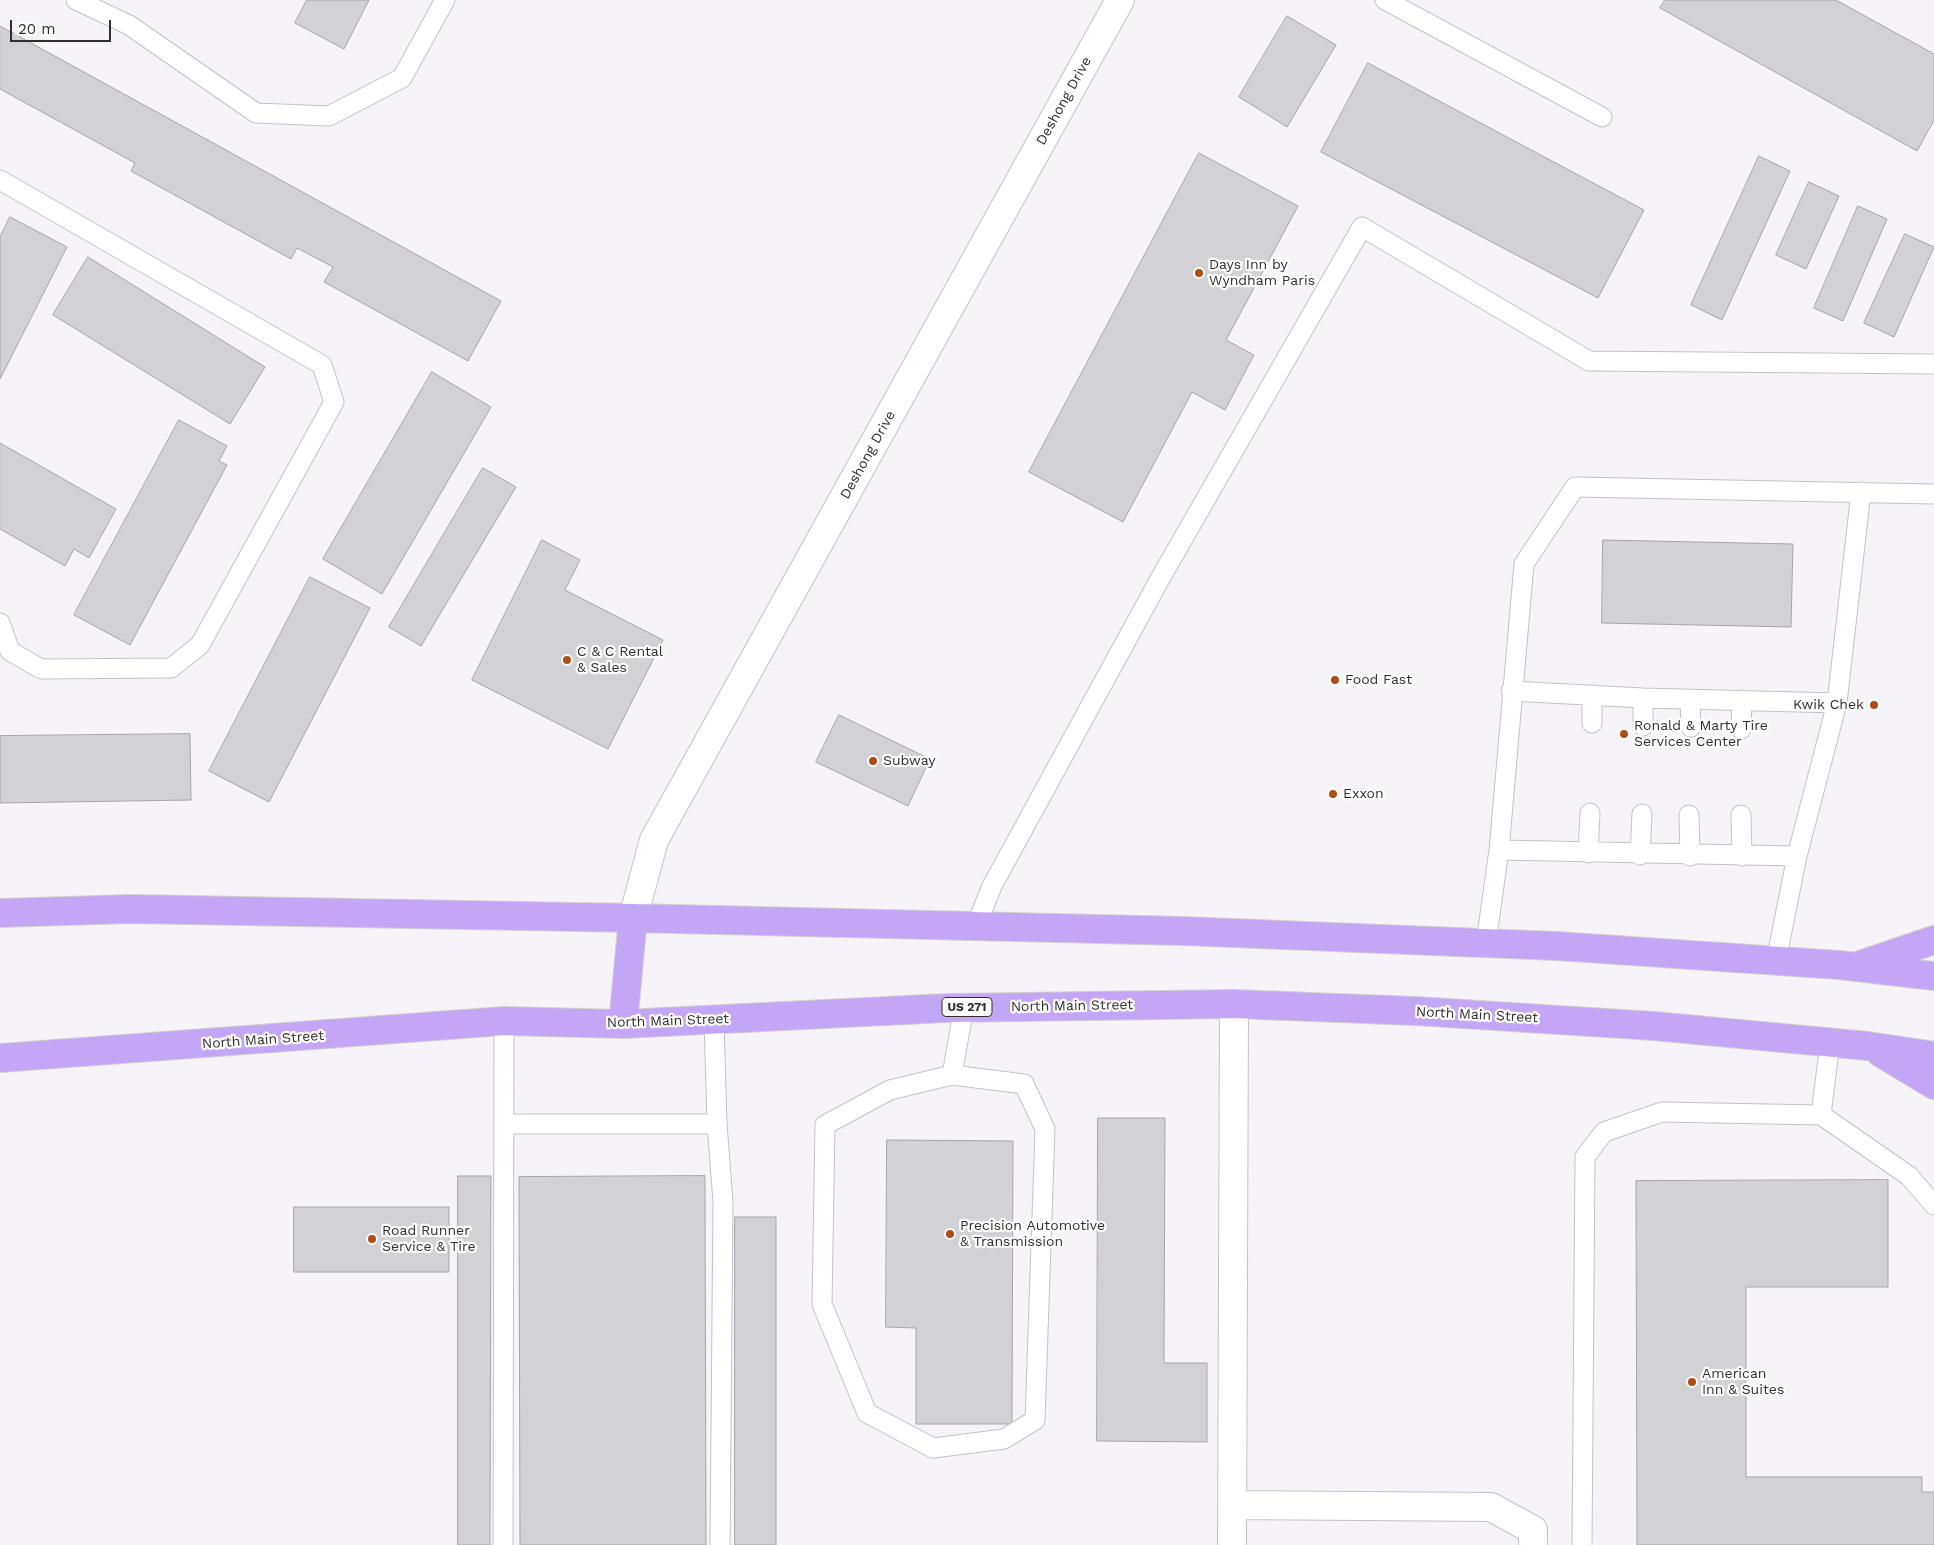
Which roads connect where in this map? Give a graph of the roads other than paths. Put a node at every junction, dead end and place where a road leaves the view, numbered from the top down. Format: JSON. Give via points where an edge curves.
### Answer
{"nodes":[{"id":1,"x":76,"y":0,"type":"edge"},
{"id":2,"x":445,"y":0,"type":"edge"},
{"id":3,"x":1120,"y":0,"type":"edge"},
{"id":4,"x":1384,"y":0,"type":"edge"},
{"id":5,"x":1602,"y":117,"type":"dead end"},
{"id":6,"x":0,"y":180,"type":"edge"},
{"id":7,"x":1934,"y":364,"type":"edge"},
{"id":8,"x":1861,"y":492,"type":"junction"},
{"id":9,"x":1934,"y":494,"type":"edge"},
{"id":10,"x":0,"y":623,"type":"edge"},
{"id":11,"x":1511,"y":691,"type":"junction"},
{"id":12,"x":1592,"y":695,"type":"junction"},
{"id":13,"x":1643,"y":698,"type":"junction"},
{"id":14,"x":1690,"y":699,"type":"junction"},
{"id":15,"x":1742,"y":700,"type":"junction"},
{"id":16,"x":1836,"y":703,"type":"junction"},
{"id":17,"x":1592,"y":723,"type":"dead end"},
{"id":18,"x":1643,"y":726,"type":"dead end"},
{"id":19,"x":1691,"y":727,"type":"dead end"},
{"id":20,"x":1741,"y":729,"type":"dead end"},
{"id":21,"x":1590,"y":812,"type":"dead end"},
{"id":22,"x":1642,"y":814,"type":"dead end"},
{"id":23,"x":1689,"y":815,"type":"dead end"},
{"id":24,"x":1741,"y":815,"type":"dead end"},
{"id":25,"x":1499,"y":850,"type":"junction"},
{"id":26,"x":1588,"y":853,"type":"junction"},
{"id":27,"x":1640,"y":855,"type":"junction"},
{"id":28,"x":1690,"y":856,"type":"junction"},
{"id":29,"x":1742,"y":856,"type":"junction"},
{"id":30,"x":1797,"y":856,"type":"junction"},
{"id":31,"x":0,"y":913,"type":"edge"},
{"id":32,"x":633,"y":918,"type":"junction"},
{"id":33,"x":976,"y":926,"type":"junction"},
{"id":34,"x":1934,"y":940,"type":"edge"},
{"id":35,"x":1486,"y":943,"type":"junction"},
{"id":36,"x":1776,"y":960,"type":"junction"},
{"id":37,"x":1857,"y":967,"type":"junction"},
{"id":38,"x":1934,"y":976,"type":"edge"},
{"id":39,"x":1234,"y":1004,"type":"junction"},
{"id":40,"x":964,"y":1007,"type":"junction"},
{"id":41,"x":714,"y":1020,"type":"junction"},
{"id":42,"x":504,"y":1021,"type":"junction"},
{"id":43,"x":623,"y":1024,"type":"junction"},
{"id":44,"x":1830,"y":1042,"type":"junction"},
{"id":45,"x":1868,"y":1046,"type":"junction"},
{"id":46,"x":1934,"y":1056,"type":"edge"},
{"id":47,"x":0,"y":1058,"type":"edge"},
{"id":48,"x":952,"y":1075,"type":"junction"},
{"id":49,"x":1934,"y":1085,"type":"edge"},
{"id":50,"x":1821,"y":1115,"type":"junction"},
{"id":51,"x":504,"y":1124,"type":"junction"},
{"id":52,"x":717,"y":1124,"type":"junction"},
{"id":53,"x":1934,"y":1205,"type":"edge"},
{"id":54,"x":1232,"y":1505,"type":"junction"},
{"id":55,"x":503,"y":1545,"type":"edge"},
{"id":56,"x":720,"y":1545,"type":"edge"},
{"id":57,"x":1232,"y":1545,"type":"edge"},
{"id":58,"x":1533,"y":1545,"type":"edge"},
{"id":59,"x":1582,"y":1545,"type":"edge"}],
"edges":[{"from":1,"to":2,"type":"lane","via":[[129,25],[256,113],[329,116],[402,78]]},
{"from":3,"to":32,"type":"street","name":"Deshong Drive","via":[[654,840]]},
{"from":4,"to":5,"type":"lane"},
{"from":6,"to":10,"type":"lane","via":[[322,365],[334,402],[200,645],[171,668],[41,669],[10,651]]},
{"from":7,"to":33,"type":"lane","via":[[1589,361],[1362,228],[1161,577],[992,886]]},
{"from":8,"to":9,"type":"lane"},
{"from":8,"to":11,"type":"lane","via":[[1575,487],[1524,564]]},
{"from":8,"to":16,"type":"lane"},
{"from":11,"to":12,"type":"lane"},
{"from":11,"to":25,"type":"lane"},
{"from":12,"to":13,"type":"lane"},
{"from":12,"to":17,"type":"lane"},
{"from":13,"to":14,"type":"lane"},
{"from":13,"to":18,"type":"lane"},
{"from":14,"to":15,"type":"lane"},
{"from":14,"to":19,"type":"lane"},
{"from":15,"to":16,"type":"lane"},
{"from":15,"to":20,"type":"lane"},
{"from":16,"to":30,"type":"lane"},
{"from":21,"to":26,"type":"lane"},
{"from":22,"to":27,"type":"lane"},
{"from":23,"to":28,"type":"lane"},
{"from":24,"to":29,"type":"lane"},
{"from":25,"to":26,"type":"lane"},
{"from":25,"to":35,"type":"lane"},
{"from":26,"to":27,"type":"lane"},
{"from":27,"to":28,"type":"lane"},
{"from":28,"to":29,"type":"lane"},
{"from":29,"to":30,"type":"lane"},
{"from":30,"to":36,"type":"lane"},
{"from":31,"to":32,"type":"highway","via":[[131,910]]},
{"from":32,"to":33,"type":"highway"},
{"from":32,"to":43,"type":"highway"},
{"from":33,"to":35,"type":"highway"},
{"from":34,"to":37,"type":"highway"},
{"from":35,"to":36,"type":"highway"},
{"from":36,"to":37,"type":"highway"},
{"from":37,"to":38,"type":"highway"},
{"from":39,"to":40,"type":"highway","name":"North Main Street","number":"US 271"},
{"from":39,"to":44,"type":"highway","name":"North Main Street","number":"US 271","via":[[1416,1011],[1654,1026]]},
{"from":39,"to":54,"type":"street"},
{"from":40,"to":41,"type":"highway","name":"North Main Street","number":"US 271"},
{"from":40,"to":48,"type":"lane"},
{"from":41,"to":43,"type":"highway","name":"North Main Street","number":"US 271"},
{"from":41,"to":52,"type":"lane"},
{"from":42,"to":43,"type":"highway","name":"North Main Street","number":"US 271"},
{"from":42,"to":47,"type":"highway","name":"North Main Street","number":"US 271"},
{"from":42,"to":51,"type":"lane"},
{"from":44,"to":45,"type":"highway","name":"North Main Street","number":"US 271"},
{"from":44,"to":50,"type":"lane"},
{"from":45,"to":46,"type":"highway","name":"North Main Street","number":"US 271"},
{"from":45,"to":49,"type":"highway"},
{"from":48,"to":48,"type":"lane","via":[[890,1090],[825,1125],[822,1304],[867,1414],[933,1448],[1004,1439],[1035,1420],[1045,1129],[1024,1084]]},
{"from":50,"to":53,"type":"lane","via":[[1909,1176]]},
{"from":50,"to":59,"type":"lane","via":[[1662,1112],[1604,1132],[1585,1157]]},
{"from":51,"to":52,"type":"lane"},
{"from":51,"to":55,"type":"lane"},
{"from":52,"to":56,"type":"lane","via":[[723,1202]]},
{"from":54,"to":57,"type":"street"},
{"from":54,"to":58,"type":"street","via":[[1491,1507],[1533,1530]]}]}
